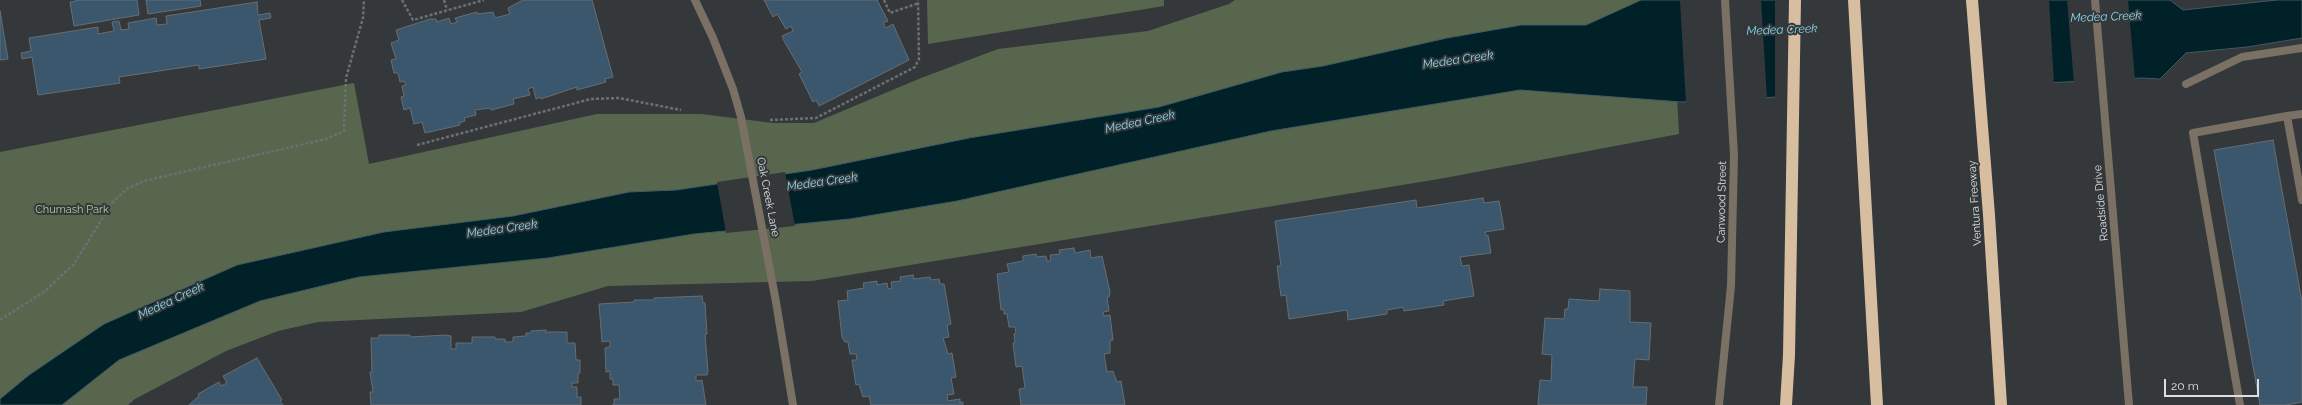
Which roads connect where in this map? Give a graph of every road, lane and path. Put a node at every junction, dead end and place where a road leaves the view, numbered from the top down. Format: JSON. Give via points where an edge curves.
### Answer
{"nodes":[{"id":1,"x":364,"y":0,"type":"edge"},
{"id":2,"x":402,"y":0,"type":"edge"},
{"id":3,"x":444,"y":0,"type":"edge"},
{"id":4,"x":484,"y":0,"type":"edge"},
{"id":5,"x":695,"y":0,"type":"edge"},
{"id":6,"x":884,"y":0,"type":"edge"},
{"id":7,"x":1725,"y":0,"type":"edge"},
{"id":8,"x":1795,"y":0,"type":"edge"},
{"id":9,"x":1854,"y":0,"type":"edge"},
{"id":10,"x":1972,"y":0,"type":"edge"},
{"id":11,"x":2095,"y":0,"type":"edge"},
{"id":12,"x":918,"y":2,"type":"edge"},
{"id":13,"x":447,"y":10,"type":"junction"},
{"id":14,"x":2302,"y":48,"type":"edge"},
{"id":15,"x":2186,"y":84,"type":"dead end"},
{"id":16,"x":681,"y":110,"type":"dead end"},
{"id":17,"x":2302,"y":114,"type":"edge"},
{"id":18,"x":2287,"y":116,"type":"junction"},
{"id":19,"x":770,"y":120,"type":"dead end"},
{"id":20,"x":417,"y":144,"type":"dead end"},
{"id":21,"x":2302,"y":200,"type":"edge"},
{"id":22,"x":0,"y":320,"type":"edge"},
{"id":23,"x":2000,"y":383,"type":"junction"},
{"id":24,"x":793,"y":405,"type":"edge"},
{"id":25,"x":1719,"y":405,"type":"edge"},
{"id":26,"x":1786,"y":405,"type":"edge"},
{"id":27,"x":1877,"y":405,"type":"edge"},
{"id":28,"x":2001,"y":405,"type":"edge"},
{"id":29,"x":2007,"y":405,"type":"edge"},
{"id":30,"x":2129,"y":405,"type":"edge"},
{"id":31,"x":2240,"y":405,"type":"edge"}],
"edges":[{"from":1,"to":22,"type":"path","via":[[363,18],[346,78],[344,131],[326,139],[144,180],[128,188],[112,203],[74,264],[44,292]]},
{"from":2,"to":13,"type":"path","via":[[413,20]]},
{"from":3,"to":13,"type":"path"},
{"from":4,"to":13,"type":"path"},
{"from":5,"to":24,"type":"street","name":"Oak Creek Lane","via":[[734,90],[743,127]]},
{"from":6,"to":12,"type":"path","via":[[890,13]]},
{"from":7,"to":25,"type":"street","name":"Canwood Street","via":[[1732,133],[1731,286]]},
{"from":8,"to":26,"type":"highway"},
{"from":9,"to":27,"type":"highway"},
{"from":10,"to":23,"type":"highway","name":"Ventura Freeway"},
{"from":11,"to":30,"type":"street","name":"Roadside Drive"},
{"from":12,"to":19,"type":"path","via":[[919,59],[910,72],[816,118]]},
{"from":14,"to":15,"type":"street","via":[[2242,58]]},
{"from":16,"to":20,"type":"path","via":[[620,98],[590,99]]},
{"from":17,"to":18,"type":"street"},
{"from":18,"to":21,"type":"street"},
{"from":18,"to":31,"type":"street","via":[[2192,133]]},
{"from":23,"to":28,"type":"highway","name":"Ventura Freeway"},
{"from":23,"to":29,"type":"highway"}]}
